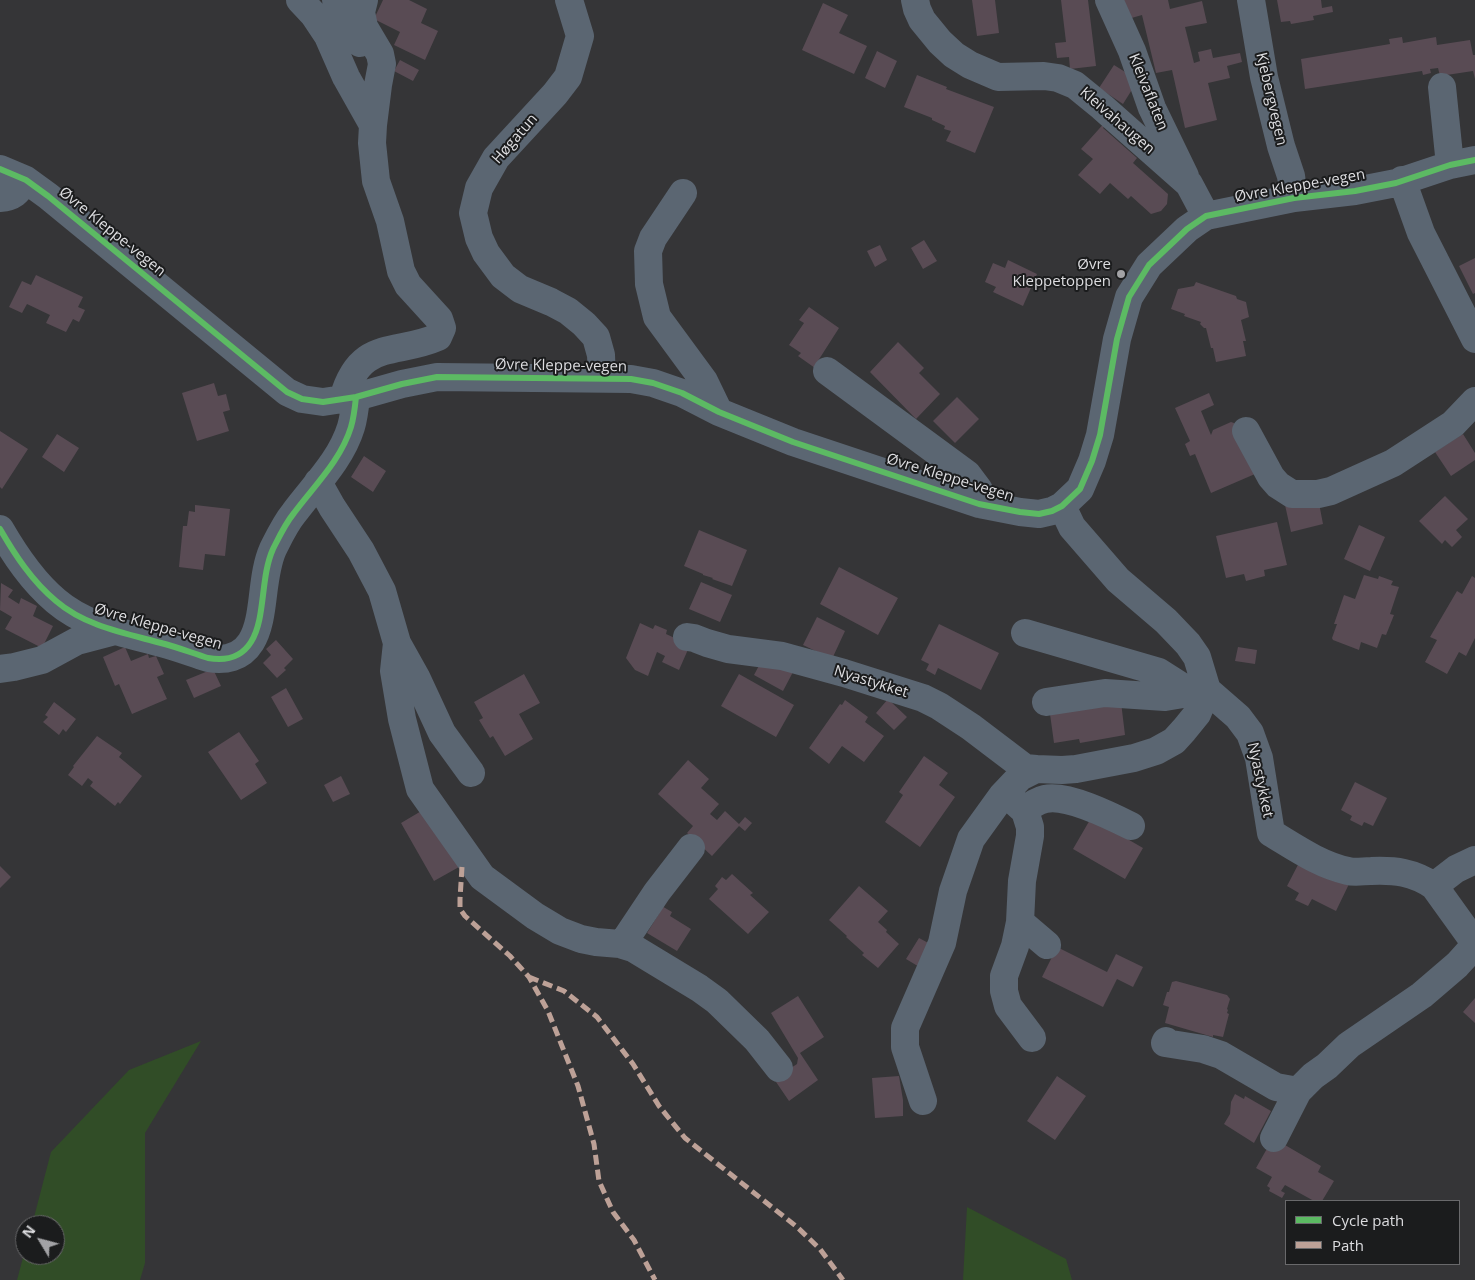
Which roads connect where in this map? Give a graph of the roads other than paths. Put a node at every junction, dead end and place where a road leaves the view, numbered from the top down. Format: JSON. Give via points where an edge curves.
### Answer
{"nodes":[{"id":1,"x":300,"y":0,"type":"edge"},
{"id":2,"x":336,"y":0,"type":"edge"},
{"id":3,"x":364,"y":0,"type":"edge"},
{"id":4,"x":569,"y":0,"type":"edge"},
{"id":5,"x":915,"y":0,"type":"edge"},
{"id":6,"x":1109,"y":0,"type":"edge"},
{"id":7,"x":1251,"y":0,"type":"edge"},
{"id":8,"x":379,"y":76,"type":"junction"},
{"id":9,"x":1442,"y":86,"type":"dead end"},
{"id":10,"x":373,"y":125,"type":"junction"},
{"id":11,"x":1463,"y":163,"type":"edge"},
{"id":12,"x":0,"y":170,"type":"edge"},
{"id":13,"x":26,"y":180,"type":"junction"},
{"id":14,"x":1402,"y":180,"type":"junction"},
{"id":15,"x":1189,"y":184,"type":"junction"},
{"id":16,"x":683,"y":193,"type":"dead end"},
{"id":17,"x":0,"y":198,"type":"edge"},
{"id":18,"x":1294,"y":198,"type":"junction"},
{"id":19,"x":1206,"y":216,"type":"junction"},
{"id":20,"x":1475,"y":339,"type":"edge"},
{"id":21,"x":827,"y":371,"type":"dead end"},
{"id":22,"x":602,"y":378,"type":"junction"},
{"id":23,"x":350,"y":398,"type":"junction"},
{"id":24,"x":1475,"y":400,"type":"edge"},
{"id":25,"x":719,"y":412,"type":"junction"},
{"id":26,"x":1246,"y":431,"type":"dead end"},
{"id":27,"x":318,"y":482,"type":"junction"},
{"id":28,"x":979,"y":504,"type":"junction"},
{"id":29,"x":1062,"y":506,"type":"junction"},
{"id":30,"x":0,"y":529,"type":"edge"},
{"id":31,"x":116,"y":631,"type":"junction"},
{"id":32,"x":1025,"y":633,"type":"dead end"},
{"id":33,"x":687,"y":637,"type":"dead end"},
{"id":34,"x":397,"y":643,"type":"junction"},
{"id":35,"x":0,"y":668,"type":"edge"},
{"id":36,"x":1199,"y":692,"type":"junction"},
{"id":37,"x":1046,"y":702,"type":"dead end"},
{"id":38,"x":1036,"y":769,"type":"junction"},
{"id":39,"x":471,"y":773,"type":"dead end"},
{"id":40,"x":1015,"y":802,"type":"junction"},
{"id":41,"x":1131,"y":826,"type":"dead end"},
{"id":42,"x":691,"y":848,"type":"dead end"},
{"id":43,"x":1475,"y":860,"type":"edge"},
{"id":44,"x":1434,"y":886,"type":"junction"},
{"id":45,"x":1020,"y":922,"type":"junction"},
{"id":46,"x":620,"y":944,"type":"junction"},
{"id":47,"x":1475,"y":944,"type":"edge"},
{"id":48,"x":1047,"y":946,"type":"dead end"},
{"id":49,"x":1032,"y":1038,"type":"dead end"},
{"id":50,"x":1166,"y":1042,"type":"dead end"},
{"id":51,"x":779,"y":1068,"type":"dead end"},
{"id":52,"x":1298,"y":1091,"type":"junction"},
{"id":53,"x":923,"y":1101,"type":"dead end"},
{"id":54,"x":1274,"y":1138,"type":"dead end"}],
"edges":[{"from":1,"to":10,"type":"street","name":"Øvre Kleppe-vegen","via":[[328,36],[346,78]]},
{"from":2,"to":8,"type":"street","via":[[373,72]]},
{"from":3,"to":8,"type":"street","name":"Øvre Kleppe-vegen","via":[[361,12],[364,27],[380,54],[382,64]]},
{"from":4,"to":22,"type":"street","name":"Høgatun","via":[[580,36],[568,77],[496,158],[479,188],[473,213],[486,253],[503,276],[520,289],[568,311],[596,338]]},
{"from":5,"to":15,"type":"street","name":"Kleivahaugen","via":[[922,20],[954,55],[998,77],[1044,76],[1075,85]]},
{"from":6,"to":15,"type":"street","name":"Kleivaflaten","via":[[1132,51],[1152,108]]},
{"from":7,"to":18,"type":"street","name":"Kjebergvegen","via":[[1264,77]]},
{"from":8,"to":10,"type":"street","name":"Øvre Kleppe-vegen"},
{"from":9,"to":11,"type":"street","name":"Øvre Kleppe-vegen"},
{"from":10,"to":23,"type":"street","name":"Øvre Kleppe-vegen","via":[[376,180],[390,221],[401,271],[408,285],[439,319],[442,328],[438,337],[430,341],[392,348],[371,357],[347,385]]},
{"from":11,"to":14,"type":"street","name":"Øvre Kleppe-vegen"},
{"from":12,"to":13,"type":"street","name":"Øvre Kleppe-vegen"},
{"from":13,"to":17,"type":"street","via":[[10,198]]},
{"from":13,"to":23,"type":"street","name":"Øvre Kleppe-vegen","via":[[287,392],[302,399],[323,402]]},
{"from":14,"to":18,"type":"street","name":"Øvre Kleppe-vegen","via":[[1355,191]]},
{"from":14,"to":20,"type":"street","via":[[1421,233]]},
{"from":15,"to":19,"type":"street","name":"Kleivahaugen"},
{"from":16,"to":25,"type":"street","via":[[650,245],[650,293],[657,317],[704,381]]},
{"from":18,"to":19,"type":"street","name":"Øvre Kleppe-vegen"},
{"from":19,"to":29,"type":"street","name":"Øvre Kleppe-vegen","via":[[1186,229],[1150,265],[1129,297],[1092,461],[1080,489]]},
{"from":21,"to":28,"type":"street","name":"Øvre Kleppe-vegen","via":[[968,474],[979,490]]},
{"from":22,"to":23,"type":"street","name":"Øvre Kleppe-vegen","via":[[437,377]]},
{"from":22,"to":25,"type":"street","name":"Øvre Kleppe-vegen","via":[[653,383],[682,393]]},
{"from":23,"to":27,"type":"street","name":"Øvre Kleppe-vegen","via":[[355,411],[351,428],[337,456]]},
{"from":24,"to":26,"type":"street","via":[[1453,424],[1393,463],[1318,494],[1292,494],[1278,485]]},
{"from":25,"to":28,"type":"street","name":"Øvre Kleppe-vegen","via":[[793,442]]},
{"from":27,"to":31,"type":"street","name":"Øvre Kleppe-vegen","via":[[292,514],[272,550],[257,626],[243,652],[221,660],[208,658]]},
{"from":27,"to":34,"type":"street","via":[[379,585]]},
{"from":28,"to":29,"type":"street","name":"Øvre Kleppe-vegen","via":[[1039,514]]},
{"from":29,"to":36,"type":"street","via":[[1072,527],[1118,580],[1166,620],[1188,644],[1197,657]]},
{"from":30,"to":31,"type":"street","name":"Øvre Kleppe-vegen","via":[[23,566],[56,601],[94,624]]},
{"from":31,"to":35,"type":"street","name":"Øvre Kleppe-vegen","via":[[77,641],[42,660]]},
{"from":32,"to":36,"type":"street","name":"Nyastykket","via":[[1159,672]]},
{"from":33,"to":38,"type":"street","name":"Nyastykket","via":[[728,649],[782,656],[923,698],[971,727],[1025,768]]},
{"from":34,"to":39,"type":"street","via":[[442,733]]},
{"from":34,"to":46,"type":"street","via":[[394,671],[420,790],[482,878],[560,932],[596,942]]},
{"from":36,"to":37,"type":"street","via":[[1165,697],[1105,693]]},
{"from":36,"to":38,"type":"street","name":"Nyastykket","via":[[1203,702],[1197,714],[1174,741],[1156,751],[1076,769]]},
{"from":36,"to":44,"type":"street","name":"Nyastykket","via":[[1238,717],[1250,733],[1259,758],[1272,833],[1313,858],[1349,872],[1394,870],[1411,874]]},
{"from":38,"to":40,"type":"street","via":[[1020,777]]},
{"from":40,"to":41,"type":"street","via":[[1034,803],[1053,798],[1099,810]]},
{"from":40,"to":45,"type":"street","via":[[1030,827]]},
{"from":40,"to":53,"type":"street","via":[[971,839],[953,891],[942,943],[905,1028],[905,1046]]},
{"from":42,"to":46,"type":"street"},
{"from":43,"to":44,"type":"street","via":[[1456,869]]},
{"from":44,"to":47,"type":"street","name":"Nyastykket"},
{"from":45,"to":48,"type":"street"},
{"from":45,"to":49,"type":"street","via":[[1004,976],[1004,991],[1008,1006]]},
{"from":46,"to":51,"type":"street","via":[[648,956],[717,1001],[757,1040]]},
{"from":47,"to":52,"type":"street","name":"Nyastykket","via":[[1457,965],[1422,995],[1348,1045]]},
{"from":50,"to":52,"type":"street","via":[[1221,1055],[1276,1087]]},
{"from":52,"to":54,"type":"street","name":"Nyastykket"}]}
